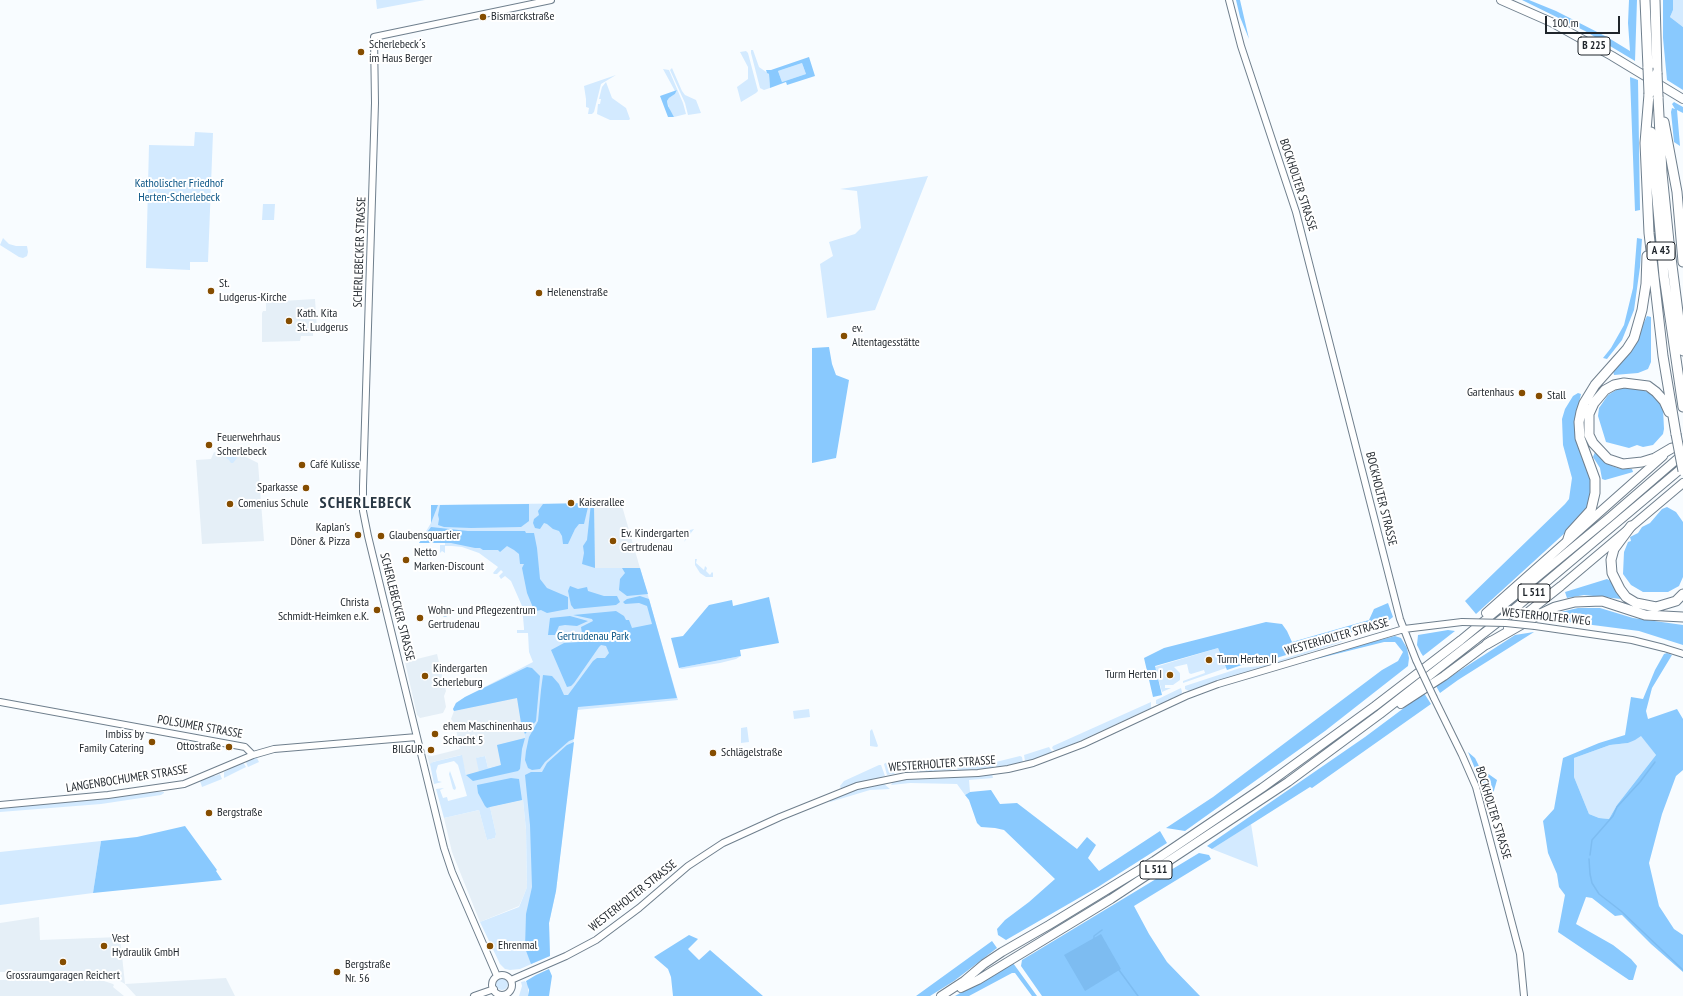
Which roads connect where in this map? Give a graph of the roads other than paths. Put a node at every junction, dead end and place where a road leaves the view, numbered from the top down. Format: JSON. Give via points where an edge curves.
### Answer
{"nodes":[{"id":1,"x":551,"y":0,"type":"edge"},
{"id":2,"x":1229,"y":0,"type":"edge"},
{"id":3,"x":1501,"y":0,"type":"edge"},
{"id":4,"x":1645,"y":0,"type":"edge"},
{"id":5,"x":1655,"y":0,"type":"edge"},
{"id":6,"x":1649,"y":94,"type":"junction"},
{"id":7,"x":1658,"y":97,"type":"junction"},
{"id":8,"x":1683,"y":99,"type":"edge"},
{"id":9,"x":1677,"y":192,"type":"junction"},
{"id":10,"x":1683,"y":217,"type":"edge"},
{"id":11,"x":1649,"y":233,"type":"junction"},
{"id":12,"x":1683,"y":262,"type":"edge"},
{"id":13,"x":1683,"y":351,"type":"edge"},
{"id":14,"x":1683,"y":406,"type":"edge"},
{"id":15,"x":1673,"y":420,"type":"junction"},
{"id":16,"x":1679,"y":436,"type":"edge"},
{"id":17,"x":1672,"y":448,"type":"junction"},
{"id":18,"x":1683,"y":454,"type":"edge"},
{"id":19,"x":1683,"y":467,"type":"edge"},
{"id":20,"x":1683,"y":471,"type":"edge"},
{"id":21,"x":1683,"y":483,"type":"edge"},
{"id":22,"x":1631,"y":526,"type":"junction"},
{"id":23,"x":1568,"y":539,"type":"junction"},
{"id":24,"x":1683,"y":594,"type":"edge"},
{"id":25,"x":1683,"y":617,"type":"edge"},
{"id":26,"x":1404,"y":629,"type":"junction"},
{"id":27,"x":1461,"y":640,"type":"junction"},
{"id":28,"x":1486,"y":644,"type":"junction"},
{"id":29,"x":1683,"y":654,"type":"edge"},
{"id":30,"x":0,"y":702,"type":"edge"},
{"id":31,"x":1380,"y":714,"type":"junction"},
{"id":32,"x":417,"y":737,"type":"junction"},
{"id":33,"x":253,"y":755,"type":"junction"},
{"id":34,"x":0,"y":805,"type":"edge"},
{"id":35,"x":497,"y":976,"type":"junction"},
{"id":36,"x":511,"y":980,"type":"junction"},
{"id":37,"x":494,"y":989,"type":"junction"},
{"id":38,"x":505,"y":995,"type":"edge"},
{"id":39,"x":474,"y":996,"type":"edge"},
{"id":40,"x":943,"y":996,"type":"edge"},
{"id":41,"x":1524,"y":996,"type":"edge"}],
"edges":[{"from":1,"to":32,"type":"street","name":"SCHERLEBECKER STRASSE","via":[[374,37],[375,103],[362,501],[368,536]]},
{"from":2,"to":26,"type":"street","name":"BOCKHOLTER STRASSE","via":[[1240,46],[1304,239]]},
{"from":3,"to":8,"type":"main road","number":"B 225","via":[[1551,22]]},
{"from":4,"to":6,"type":"highway","number":"A 43","bridge":true},
{"from":5,"to":7,"type":"highway","number":"A 43","bridge":true},
{"from":6,"to":11,"type":"highway","via":[[1645,143]]},
{"from":6,"to":14,"type":"highway","number":"A 43","via":[[1654,180],[1668,315]]},
{"from":7,"to":9,"type":"highway"},
{"from":7,"to":13,"type":"highway","number":"A 43","via":[[1662,173]]},
{"from":9,"to":10,"type":"highway"},
{"from":9,"to":12,"type":"highway"},
{"from":11,"to":15,"type":"highway"},
{"from":11,"to":23,"type":"highway","via":[[1646,284],[1634,338],[1595,385],[1581,412],[1580,438],[1595,479],[1595,493],[1591,510],[1570,533]]},
{"from":15,"to":16,"type":"highway"},
{"from":15,"to":17,"type":"highway","via":[[1664,401],[1656,392],[1648,386],[1624,383],[1605,390],[1594,403],[1588,423],[1593,443],[1608,459],[1615,462],[1642,462]]},
{"from":16,"to":17,"type":"main road"},
{"from":16,"to":20,"type":"highway","bridge":true},
{"from":17,"to":23,"type":"main road"},
{"from":18,"to":27,"type":"main road","number":"L 511"},
{"from":19,"to":31,"type":"main road","number":"L 511","via":[[1507,615]]},
{"from":21,"to":22,"type":"main road"},
{"from":22,"to":24,"type":"highway","via":[[1614,549],[1611,560],[1612,572],[1626,597],[1636,603],[1656,607],[1676,601]]},
{"from":22,"to":28,"type":"main road","via":[[1561,586]]},
{"from":23,"to":27,"type":"main road","via":[[1468,628]]},
{"from":25,"to":28,"type":"highway","via":[[1645,615],[1602,602],[1575,602],[1555,607]]},
{"from":26,"to":29,"type":"street","name":"WESTERHOLTER WEG","bridge":true,"via":[[1462,622],[1506,623],[1632,640]]},
{"from":26,"to":36,"type":"street","name":"WESTERHOLTER STRASSE","via":[[1186,696],[1083,744],[1033,763],[994,772],[887,779],[829,796],[717,846],[596,940]]},
{"from":26,"to":41,"type":"street","name":"BOCKHOLTER STRASSE","bridge":true,"via":[[1478,792],[1520,954]]},
{"from":27,"to":40,"type":"main road","number":"L 511","via":[[1262,788],[1154,860],[1002,952]]},
{"from":28,"to":31,"type":"main road","via":[[1444,676],[1406,701]]},
{"from":30,"to":33,"type":"street","name":"POLSUMER STRASSE","via":[[246,746]]},
{"from":31,"to":40,"type":"main road","number":"L 511","via":[[1288,782],[1184,852],[978,980]]},
{"from":32,"to":33,"type":"street","name":"POLSUMER STRASSE","via":[[282,748]]},
{"from":32,"to":35,"type":"street","name":"SCHERLEBECKER STRASSE","via":[[452,872]]},
{"from":33,"to":34,"type":"street","name":"LANGENBOCHUMER STRASSE","via":[[184,784],[108,795]]},
{"from":35,"to":36,"type":"street","via":[[503,975]]},
{"from":35,"to":37,"type":"street"},
{"from":36,"to":38,"type":"street","via":[[512,987]]},
{"from":37,"to":38,"type":"street"},
{"from":37,"to":39,"type":"street"}]}
